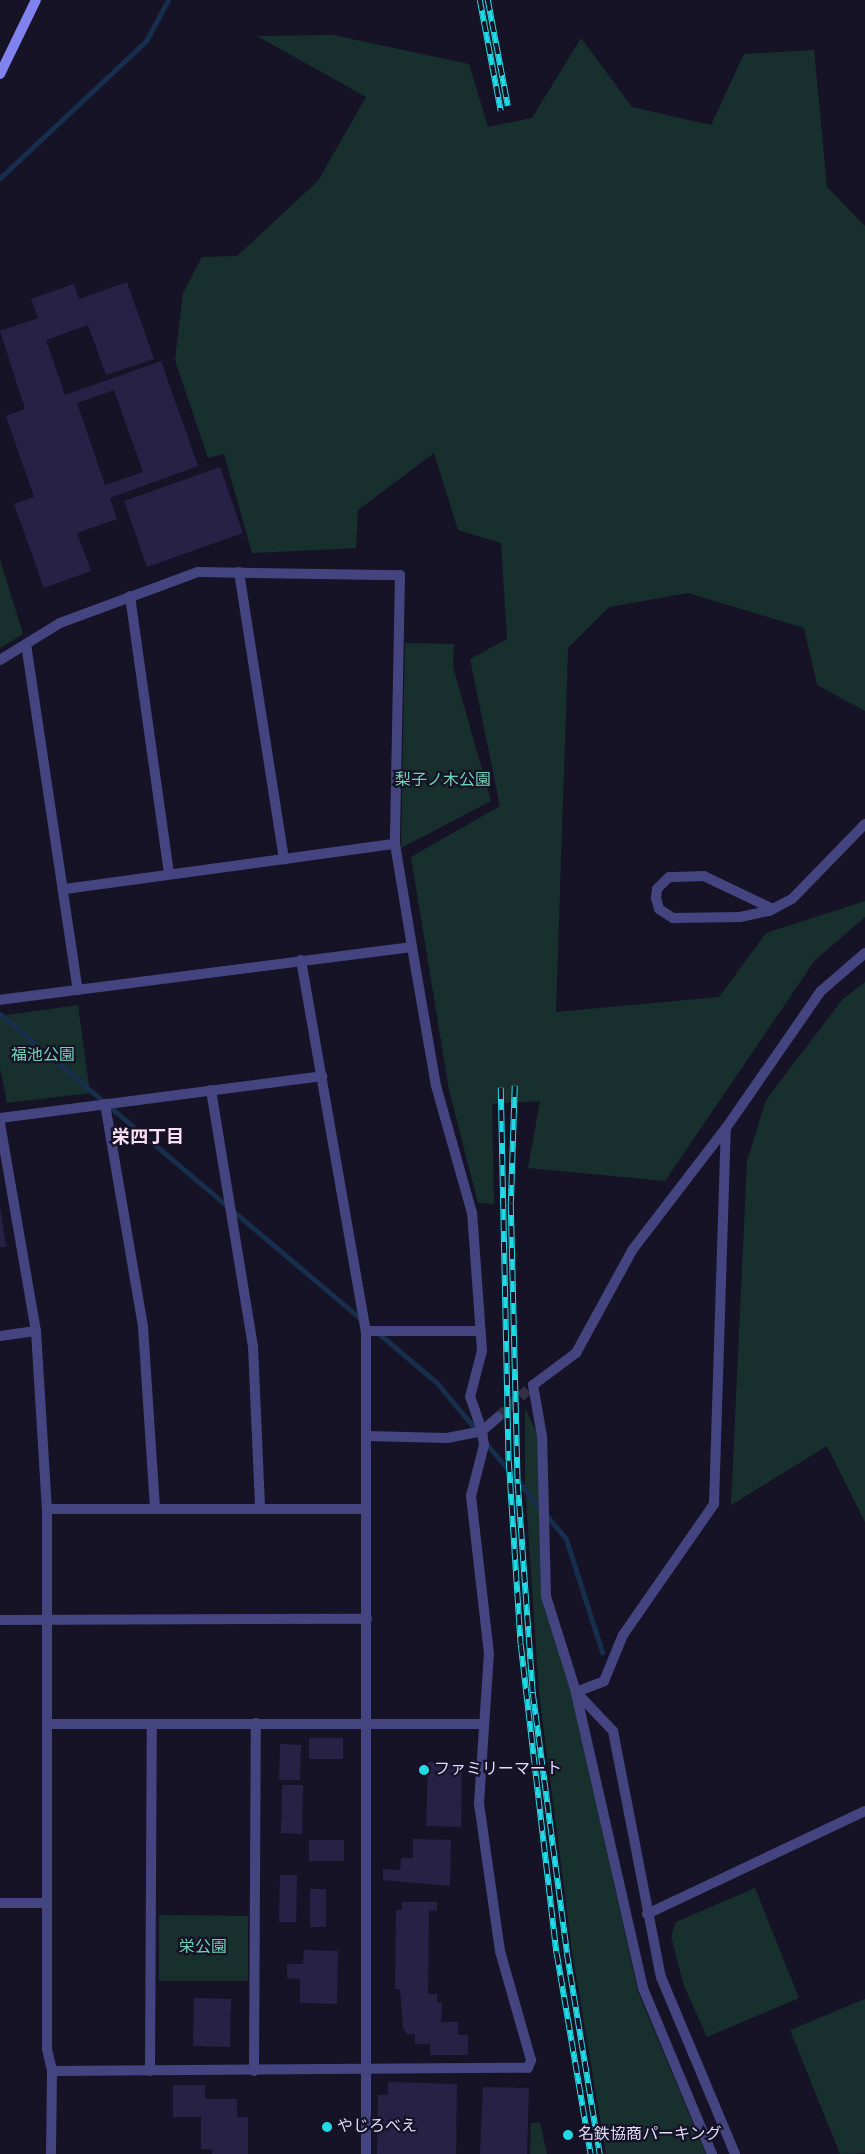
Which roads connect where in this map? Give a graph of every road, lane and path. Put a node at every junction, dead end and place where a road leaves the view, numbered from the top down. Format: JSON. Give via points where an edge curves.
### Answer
{"nodes":[{"id":1,"x":36,"y":0,"type":"edge"},
{"id":2,"x":0,"y":74,"type":"edge"},
{"id":3,"x":239,"y":572,"type":"junction"},
{"id":4,"x":130,"y":596,"type":"junction"},
{"id":5,"x":26,"y":644,"type":"junction"},
{"id":6,"x":0,"y":660,"type":"edge"},
{"id":7,"x":865,"y":824,"type":"edge"},
{"id":8,"x":396,"y":844,"type":"junction"},
{"id":9,"x":284,"y":860,"type":"junction"},
{"id":10,"x":170,"y":873,"type":"junction"},
{"id":11,"x":65,"y":889,"type":"junction"},
{"id":12,"x":773,"y":909,"type":"junction"},
{"id":13,"x":412,"y":947,"type":"junction"},
{"id":14,"x":865,"y":953,"type":"edge"},
{"id":15,"x":301,"y":960,"type":"junction"},
{"id":16,"x":78,"y":990,"type":"junction"},
{"id":17,"x":0,"y":1000,"type":"edge"},
{"id":18,"x":322,"y":1076,"type":"junction"},
{"id":19,"x":211,"y":1090,"type":"junction"},
{"id":20,"x":105,"y":1104,"type":"junction"},
{"id":21,"x":0,"y":1118,"type":"edge"},
{"id":22,"x":0,"y":1123,"type":"edge"},
{"id":23,"x":726,"y":1128,"type":"junction"},
{"id":24,"x":36,"y":1331,"type":"junction"},
{"id":25,"x":366,"y":1331,"type":"junction"},
{"id":26,"x":480,"y":1331,"type":"junction"},
{"id":27,"x":0,"y":1336,"type":"edge"},
{"id":28,"x":498,"y":1418,"type":"tunnel mouth"},
{"id":29,"x":482,"y":1431,"type":"junction"},
{"id":30,"x":366,"y":1436,"type":"junction"},
{"id":31,"x":155,"y":1508,"type":"junction"},
{"id":32,"x":260,"y":1508,"type":"junction"},
{"id":33,"x":47,"y":1509,"type":"junction"},
{"id":34,"x":366,"y":1509,"type":"junction"},
{"id":35,"x":367,"y":1619,"type":"junction"},
{"id":36,"x":0,"y":1620,"type":"edge"},
{"id":37,"x":47,"y":1620,"type":"junction"},
{"id":38,"x":576,"y":1692,"type":"junction"},
{"id":39,"x":256,"y":1723,"type":"junction"},
{"id":40,"x":49,"y":1724,"type":"junction"},
{"id":41,"x":152,"y":1724,"type":"junction"},
{"id":42,"x":365,"y":1724,"type":"junction"},
{"id":43,"x":484,"y":1724,"type":"junction"},
{"id":44,"x":865,"y":1811,"type":"edge"},
{"id":45,"x":0,"y":1903,"type":"edge"},
{"id":46,"x":47,"y":1903,"type":"junction"},
{"id":47,"x":647,"y":1914,"type":"junction"},
{"id":48,"x":254,"y":2070,"type":"junction"},
{"id":49,"x":365,"y":2070,"type":"junction"},
{"id":50,"x":52,"y":2071,"type":"junction"},
{"id":51,"x":150,"y":2071,"type":"junction"},
{"id":52,"x":51,"y":2154,"type":"edge"},
{"id":53,"x":366,"y":2154,"type":"edge"},
{"id":54,"x":712,"y":2154,"type":"edge"},
{"id":55,"x":735,"y":2154,"type":"edge"}],
"edges":[{"from":1,"to":2,"type":"street"},
{"from":3,"to":4,"type":"street","via":[[198,572]]},
{"from":3,"to":8,"type":"street","via":[[400,575]]},
{"from":3,"to":9,"type":"street"},
{"from":4,"to":5,"type":"street","via":[[60,623]]},
{"from":4,"to":10,"type":"street"},
{"from":5,"to":6,"type":"street"},
{"from":5,"to":11,"type":"street"},
{"from":7,"to":12,"type":"street","via":[[792,899]]},
{"from":8,"to":9,"type":"street"},
{"from":8,"to":13,"type":"street"},
{"from":9,"to":10,"type":"street"},
{"from":10,"to":11,"type":"street"},
{"from":11,"to":16,"type":"street"},
{"from":12,"to":12,"type":"street","via":[[740,917],[673,918],[659,908],[657,889],[669,877],[704,876]]},
{"from":13,"to":15,"type":"street"},
{"from":13,"to":26,"type":"street","via":[[436,1086],[472,1213]]},
{"from":14,"to":23,"type":"street","via":[[821,991]]},
{"from":15,"to":16,"type":"street"},
{"from":15,"to":18,"type":"street"},
{"from":16,"to":17,"type":"street"},
{"from":18,"to":19,"type":"street"},
{"from":18,"to":25,"type":"street"},
{"from":19,"to":20,"type":"street"},
{"from":19,"to":32,"type":"street","via":[[253,1346]]},
{"from":20,"to":21,"type":"street"},
{"from":20,"to":31,"type":"street","via":[[143,1328]]},
{"from":22,"to":24,"type":"street"},
{"from":23,"to":38,"type":"street","via":[[714,1504],[623,1635],[604,1681]]},
{"from":23,"to":38,"type":"street","via":[[633,1249],[576,1353],[533,1384],[542,1436],[546,1596]]},
{"from":24,"to":27,"type":"street"},
{"from":24,"to":33,"type":"street"},
{"from":25,"to":26,"type":"street"},
{"from":25,"to":30,"type":"street"},
{"from":26,"to":29,"type":"street","via":[[482,1351],[470,1397]]},
{"from":28,"to":29,"type":"street"},
{"from":29,"to":30,"type":"street","via":[[447,1438]]},
{"from":29,"to":43,"type":"street","via":[[484,1445],[471,1496],[489,1654]]},
{"from":30,"to":34,"type":"street"},
{"from":31,"to":32,"type":"street"},
{"from":31,"to":33,"type":"street"},
{"from":32,"to":34,"type":"street"},
{"from":33,"to":37,"type":"street"},
{"from":34,"to":35,"type":"street"},
{"from":35,"to":37,"type":"street"},
{"from":35,"to":42,"type":"street"},
{"from":36,"to":37,"type":"street"},
{"from":37,"to":40,"type":"street"},
{"from":38,"to":47,"type":"street","via":[[613,1731]]},
{"from":38,"to":54,"type":"street","via":[[643,1988]]},
{"from":39,"to":41,"type":"street"},
{"from":39,"to":42,"type":"street"},
{"from":39,"to":48,"type":"street"},
{"from":40,"to":41,"type":"street"},
{"from":40,"to":46,"type":"street"},
{"from":41,"to":51,"type":"street"},
{"from":42,"to":43,"type":"street"},
{"from":42,"to":49,"type":"street"},
{"from":43,"to":49,"type":"street","via":[[479,1803],[483,1851],[495,1898],[500,1951],[530,2064],[522,2071]]},
{"from":44,"to":47,"type":"street"},
{"from":45,"to":46,"type":"street"},
{"from":46,"to":50,"type":"street","via":[[47,2049]]},
{"from":47,"to":55,"type":"street","via":[[661,1977]]},
{"from":48,"to":49,"type":"street"},
{"from":48,"to":51,"type":"street"},
{"from":49,"to":53,"type":"street"},
{"from":50,"to":51,"type":"street"},
{"from":50,"to":52,"type":"street"}]}
